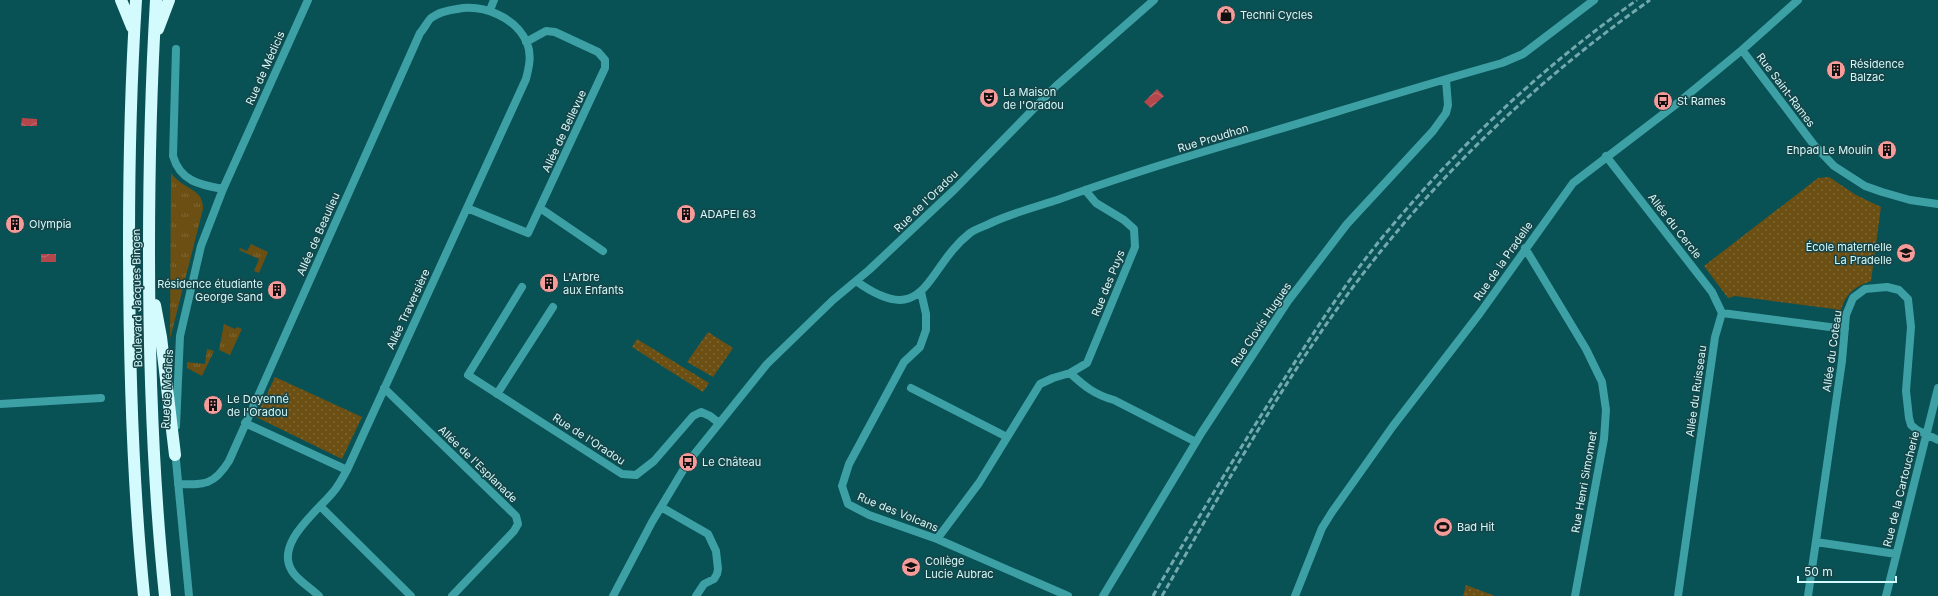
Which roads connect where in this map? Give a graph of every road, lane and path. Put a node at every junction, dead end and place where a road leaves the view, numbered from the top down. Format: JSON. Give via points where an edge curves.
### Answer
{"nodes":[{"id":1,"x":121,"y":0,"type":"edge"},
{"id":2,"x":136,"y":0,"type":"edge"},
{"id":3,"x":156,"y":0,"type":"edge"},
{"id":4,"x":169,"y":0,"type":"edge"},
{"id":5,"x":308,"y":0,"type":"edge"},
{"id":6,"x":494,"y":0,"type":"edge"},
{"id":7,"x":1154,"y":0,"type":"edge"},
{"id":8,"x":1594,"y":0,"type":"edge"},
{"id":9,"x":1798,"y":0,"type":"edge"},
{"id":10,"x":490,"y":10,"type":"junction"},
{"id":11,"x":134,"y":32,"type":"junction"},
{"id":12,"x":154,"y":42,"type":"junction"},
{"id":13,"x":526,"y":42,"type":"junction"},
{"id":14,"x":176,"y":49,"type":"dead end"},
{"id":15,"x":1742,"y":50,"type":"junction"},
{"id":16,"x":1446,"y":80,"type":"junction"},
{"id":17,"x":1606,"y":156,"type":"junction"},
{"id":18,"x":223,"y":188,"type":"junction"},
{"id":19,"x":1085,"y":190,"type":"junction"},
{"id":20,"x":1938,"y":204,"type":"edge"},
{"id":21,"x":467,"y":208,"type":"junction"},
{"id":22,"x":540,"y":208,"type":"junction"},
{"id":23,"x":1524,"y":248,"type":"junction"},
{"id":24,"x":603,"y":251,"type":"dead end"},
{"id":25,"x":149,"y":277,"type":"junction"},
{"id":26,"x":856,"y":281,"type":"junction"},
{"id":27,"x":522,"y":287,"type":"dead end"},
{"id":28,"x":921,"y":292,"type":"junction"},
{"id":29,"x":553,"y":306,"type":"dead end"},
{"id":30,"x":1722,"y":313,"type":"junction"},
{"id":31,"x":1844,"y":329,"type":"junction"},
{"id":32,"x":1070,"y":373,"type":"junction"},
{"id":33,"x":384,"y":388,"type":"junction"},
{"id":34,"x":911,"y":388,"type":"dead end"},
{"id":35,"x":1938,"y":388,"type":"edge"},
{"id":36,"x":497,"y":394,"type":"junction"},
{"id":37,"x":101,"y":398,"type":"dead end"},
{"id":38,"x":0,"y":404,"type":"edge"},
{"id":39,"x":245,"y":423,"type":"junction"},
{"id":40,"x":719,"y":423,"type":"junction"},
{"id":41,"x":1926,"y":436,"type":"junction"},
{"id":42,"x":1007,"y":437,"type":"junction"},
{"id":43,"x":1938,"y":440,"type":"edge"},
{"id":44,"x":1196,"y":442,"type":"junction"},
{"id":45,"x":175,"y":455,"type":"junction"},
{"id":46,"x":347,"y":470,"type":"junction"},
{"id":47,"x":178,"y":484,"type":"junction"},
{"id":48,"x":320,"y":506,"type":"junction"},
{"id":49,"x":660,"y":507,"type":"junction"},
{"id":50,"x":937,"y":539,"type":"junction"},
{"id":51,"x":1816,"y":542,"type":"junction"},
{"id":52,"x":1896,"y":554,"type":"junction"},
{"id":53,"x":144,"y":596,"type":"edge"},
{"id":54,"x":165,"y":596,"type":"edge"},
{"id":55,"x":190,"y":596,"type":"edge"},
{"id":56,"x":319,"y":596,"type":"edge"},
{"id":57,"x":411,"y":596,"type":"edge"},
{"id":58,"x":452,"y":596,"type":"edge"},
{"id":59,"x":613,"y":596,"type":"edge"},
{"id":60,"x":696,"y":596,"type":"edge"},
{"id":61,"x":1068,"y":596,"type":"edge"},
{"id":62,"x":1103,"y":596,"type":"edge"},
{"id":63,"x":1295,"y":596,"type":"edge"},
{"id":64,"x":1575,"y":596,"type":"edge"},
{"id":65,"x":1678,"y":596,"type":"edge"},
{"id":66,"x":1808,"y":596,"type":"edge"},
{"id":67,"x":1886,"y":596,"type":"edge"}],
"edges":[{"from":1,"to":11,"type":"highway"},
{"from":2,"to":11,"type":"highway","name":"Boulevard Jacques Bingen"},
{"from":3,"to":12,"type":"highway","name":"Boulevard Jacques Bingen"},
{"from":4,"to":12,"type":"highway"},
{"from":5,"to":18,"type":"street","name":"Rue de Médicis"},
{"from":6,"to":10,"type":"street"},
{"from":7,"to":26,"type":"street","name":"Rue de l'Oradou","via":[[1056,86],[955,189]]},
{"from":8,"to":16,"type":"street","name":"Rue Proudhon","via":[[1523,54]]},
{"from":9,"to":15,"type":"street","name":"Rue de la Pradelle"},
{"from":10,"to":13,"type":"street","name":"Allée Traversière","via":[[514,26]]},
{"from":10,"to":39,"type":"street","name":"Allée de Beaulieu","via":[[468,7],[446,11],[432,18],[420,33]]},
{"from":11,"to":53,"type":"highway","name":"Boulevard Jacques Bingen","via":[[130,132],[131,423]]},
{"from":12,"to":25,"type":"highway","name":"Boulevard Jacques Bingen","via":[[150,115]]},
{"from":13,"to":21,"type":"street","name":"Allée Traversière","via":[[530,56],[526,79]]},
{"from":13,"to":22,"type":"street","name":"Allée de Bellevue","via":[[540,33],[551,31],[598,52],[605,60],[605,68]]},
{"from":14,"to":18,"type":"street","via":[[173,156],[176,166],[191,181],[204,186]]},
{"from":15,"to":17,"type":"street","name":"Rue de la Pradelle","via":[[1679,102]]},
{"from":15,"to":20,"type":"street","name":"Rue Saint-Rames","via":[[1831,164],[1865,186],[1910,200]]},
{"from":16,"to":19,"type":"street","name":"Rue Proudhon"},
{"from":16,"to":44,"type":"street","name":"Rue Clovis Hugues","via":[[1446,113],[1433,131],[1347,224],[1288,301]]},
{"from":17,"to":23,"type":"street","name":"Rue de la Pradelle","via":[[1573,183]]},
{"from":17,"to":30,"type":"street","name":"Allée du Cercle","via":[[1712,292]]},
{"from":18,"to":45,"type":"street","name":"Rue de Médicis","via":[[201,246],[180,336]]},
{"from":19,"to":28,"type":"street","name":"Rue Proudhon","via":[[998,220],[972,232],[956,247]]},
{"from":19,"to":32,"type":"street","name":"Rue des Puys","via":[[1096,203],[1134,229],[1135,247],[1087,363]]},
{"from":21,"to":22,"type":"street","name":"Allée de Bellevue","via":[[528,233]]},
{"from":21,"to":33,"type":"street","name":"Allée Traversière"},
{"from":22,"to":24,"type":"street"},
{"from":23,"to":63,"type":"street","name":"Rue de la Pradelle","via":[[1480,313],[1393,426],[1332,512],[1322,528]]},
{"from":23,"to":64,"type":"street","name":"Rue Henri Simonnet","via":[[1586,348],[1602,382],[1606,410],[1604,439]]},
{"from":25,"to":45,"type":"highway","via":[[161,337]]},
{"from":25,"to":54,"type":"highway","name":"Boulevard Jacques Bingen","via":[[158,519]]},
{"from":26,"to":28,"type":"street","name":"Rue Proudhon","via":[[870,291],[900,301]]},
{"from":26,"to":40,"type":"street","name":"Rue de l'Oradou","via":[[767,364]]},
{"from":27,"to":36,"type":"street","name":"Rue de l'Oradou","via":[[468,375]]},
{"from":28,"to":50,"type":"street","name":"Rue des Volcans","via":[[926,314],[926,330],[920,347],[904,362],[849,464],[842,486],[848,504],[869,515]]},
{"from":29,"to":36,"type":"street"},
{"from":30,"to":31,"type":"street"},
{"from":30,"to":65,"type":"street","name":"Allée du Ruisseau","via":[[1715,337]]},
{"from":31,"to":41,"type":"street","name":"Allée du Coteau","via":[[1853,298],[1865,289],[1887,287],[1899,290],[1908,299],[1912,327],[1906,391],[1907,410],[1911,425]]},
{"from":31,"to":51,"type":"street","name":"Allée du Coteau","via":[[1842,361]]},
{"from":32,"to":42,"type":"street","name":"Rue des Puys","via":[[1040,384]]},
{"from":32,"to":44,"type":"street","via":[[1091,392],[1114,400]]},
{"from":33,"to":46,"type":"street","name":"Allée Traversière"},
{"from":33,"to":58,"type":"street","name":"Allée de l'Esplanade","via":[[516,516],[518,524],[514,531]]},
{"from":34,"to":42,"type":"street"},
{"from":35,"to":41,"type":"street","name":"Rue de la Cartoucherie"},
{"from":36,"to":40,"type":"street","name":"Rue de l'Oradou","via":[[622,474],[636,475],[654,461],[693,416],[701,412]]},
{"from":37,"to":38,"type":"street"},
{"from":39,"to":46,"type":"street"},
{"from":39,"to":47,"type":"street","name":"Allée de Beaulieu","via":[[229,461],[219,476],[206,483]]},
{"from":40,"to":49,"type":"street","name":"Rue de l'Oradou","via":[[688,462]]},
{"from":41,"to":43,"type":"street"},
{"from":41,"to":52,"type":"street","name":"Rue de la Cartoucherie"},
{"from":42,"to":50,"type":"street","name":"Rue des Puys","via":[[980,483]]},
{"from":44,"to":62,"type":"street","name":"Rue Clovis Hugues"},
{"from":45,"to":47,"type":"street","name":"Rue de Médicis"},
{"from":46,"to":48,"type":"street","name":"Allée Traversière","via":[[335,491]]},
{"from":47,"to":55,"type":"street","name":"Rue de Médicis"},
{"from":48,"to":56,"type":"street","name":"Allée Traversière","via":[[300,527],[292,541],[288,557],[291,570]]},
{"from":48,"to":57,"type":"street"},
{"from":49,"to":59,"type":"street","name":"Rue de l'Oradou"},
{"from":49,"to":60,"type":"street","via":[[708,534],[716,551],[718,569],[714,579],[704,584]]},
{"from":50,"to":61,"type":"street","name":"Rue des Volcans"},
{"from":51,"to":52,"type":"street"},
{"from":51,"to":66,"type":"street","name":"Allée du Coteau"},
{"from":52,"to":67,"type":"street","name":"Rue de la Cartoucherie"}]}
